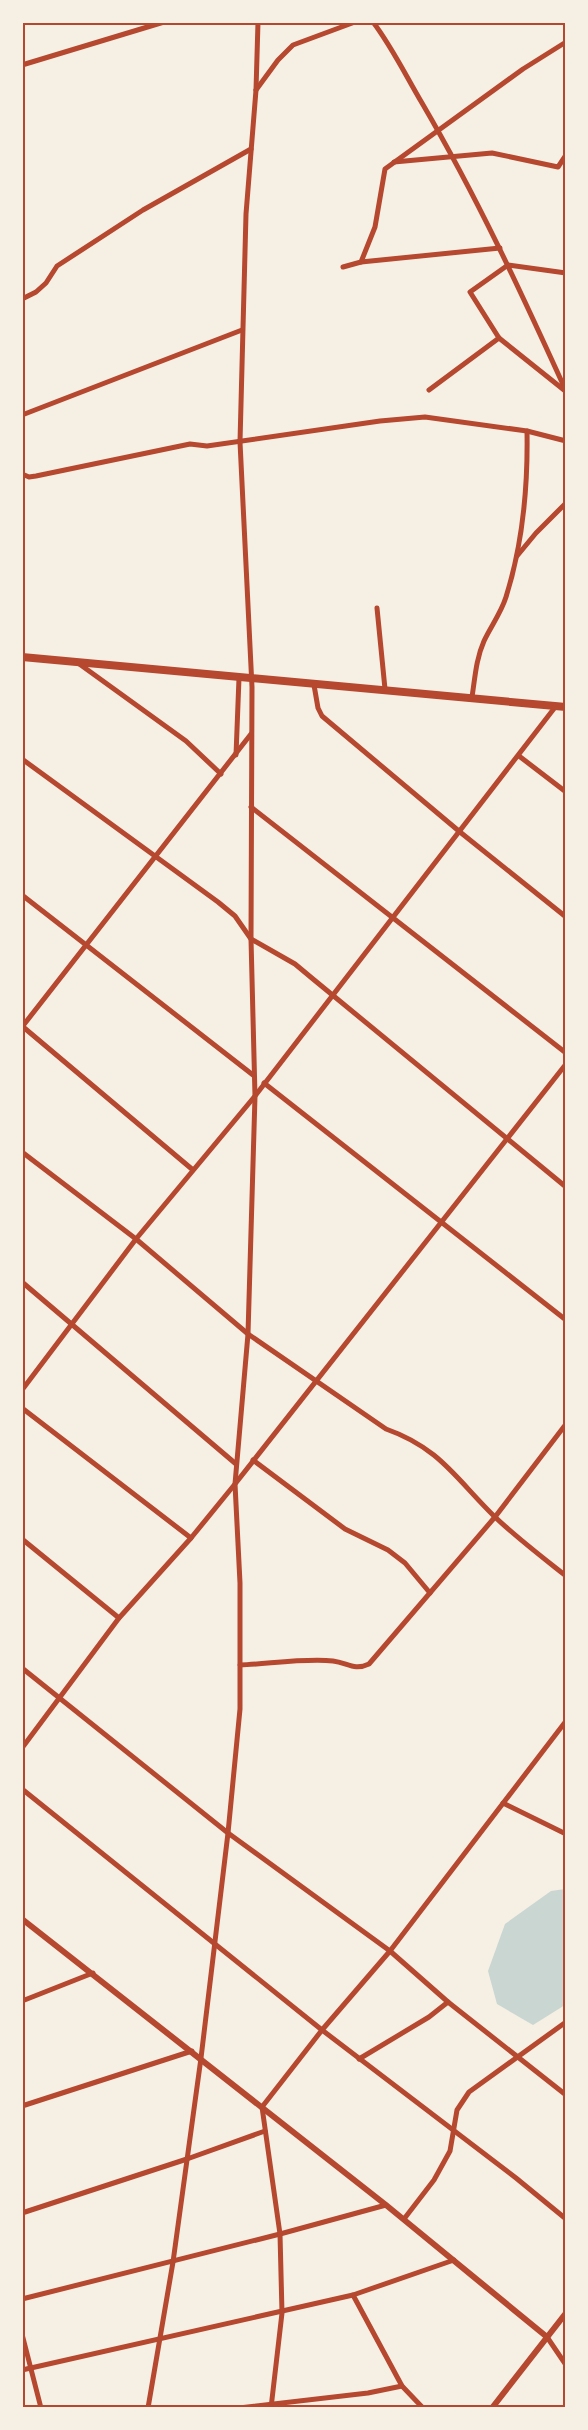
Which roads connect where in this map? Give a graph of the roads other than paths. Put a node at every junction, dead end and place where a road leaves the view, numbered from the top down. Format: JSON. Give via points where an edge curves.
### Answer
{"nodes":[{"id":1,"x":164,"y":22,"type":"edge"},
{"id":2,"x":258,"y":22,"type":"edge"},
{"id":3,"x":355,"y":22,"type":"edge"},
{"id":4,"x":373,"y":22,"type":"edge"},
{"id":5,"x":566,"y":42,"type":"edge"},
{"id":6,"x":22,"y":65,"type":"edge"},
{"id":7,"x":256,"y":90,"type":"junction"},
{"id":8,"x":438,"y":131,"type":"junction"},
{"id":9,"x":251,"y":149,"type":"junction"},
{"id":10,"x":566,"y":155,"type":"edge"},
{"id":11,"x":453,"y":156,"type":"junction"},
{"id":12,"x":394,"y":162,"type":"junction"},
{"id":13,"x":500,"y":248,"type":"junction"},
{"id":14,"x":361,"y":262,"type":"junction"},
{"id":15,"x":508,"y":265,"type":"junction"},
{"id":16,"x":343,"y":267,"type":"dead end"},
{"id":17,"x":566,"y":273,"type":"edge"},
{"id":18,"x":22,"y":299,"type":"edge"},
{"id":19,"x":242,"y":330,"type":"junction"},
{"id":20,"x":499,"y":338,"type":"junction"},
{"id":21,"x":429,"y":390,"type":"dead end"},
{"id":22,"x":566,"y":391,"type":"edge"},
{"id":23,"x":22,"y":416,"type":"edge"},
{"id":24,"x":526,"y":431,"type":"junction"},
{"id":25,"x":566,"y":441,"type":"edge"},
{"id":26,"x":240,"y":442,"type":"junction"},
{"id":27,"x":22,"y":474,"type":"edge"},
{"id":28,"x":566,"y":503,"type":"edge"},
{"id":29,"x":516,"y":558,"type":"junction"},
{"id":30,"x":377,"y":608,"type":"dead end"},
{"id":31,"x":22,"y":657,"type":"edge"},
{"id":32,"x":78,"y":662,"type":"junction"},
{"id":33,"x":239,"y":678,"type":"junction"},
{"id":34,"x":251,"y":679,"type":"junction"},
{"id":35,"x":314,"y":685,"type":"junction"},
{"id":36,"x":385,"y":689,"type":"junction"},
{"id":37,"x":472,"y":697,"type":"junction"},
{"id":38,"x":556,"y":706,"type":"junction"},
{"id":39,"x":566,"y":707,"type":"edge"},
{"id":40,"x":251,"y":734,"type":"junction"},
{"id":41,"x":236,"y":755,"type":"junction"},
{"id":42,"x":519,"y":756,"type":"junction"},
{"id":43,"x":22,"y":759,"type":"edge"},
{"id":44,"x":221,"y":774,"type":"junction"},
{"id":45,"x":566,"y":792,"type":"edge"},
{"id":46,"x":251,"y":807,"type":"junction"},
{"id":47,"x":460,"y":832,"type":"junction"},
{"id":48,"x":155,"y":858,"type":"junction"},
{"id":49,"x":22,"y":895,"type":"edge"},
{"id":50,"x":566,"y":917,"type":"edge"},
{"id":51,"x":393,"y":919,"type":"junction"},
{"id":52,"x":251,"y":939,"type":"junction"},
{"id":53,"x":87,"y":946,"type":"junction"},
{"id":54,"x":332,"y":996,"type":"junction"},
{"id":55,"x":23,"y":1027,"type":"edge"},
{"id":56,"x":566,"y":1053,"type":"edge"},
{"id":57,"x":566,"y":1064,"type":"edge"},
{"id":58,"x":253,"y":1075,"type":"junction"},
{"id":59,"x":264,"y":1083,"type":"junction"},
{"id":60,"x":255,"y":1096,"type":"junction"},
{"id":61,"x":507,"y":1140,"type":"junction"},
{"id":62,"x":22,"y":1152,"type":"edge"},
{"id":63,"x":194,"y":1170,"type":"junction"},
{"id":64,"x":566,"y":1187,"type":"edge"},
{"id":65,"x":441,"y":1222,"type":"junction"},
{"id":66,"x":136,"y":1240,"type":"junction"},
{"id":67,"x":22,"y":1282,"type":"edge"},
{"id":68,"x":566,"y":1320,"type":"edge"},
{"id":69,"x":72,"y":1322,"type":"junction"},
{"id":70,"x":248,"y":1334,"type":"junction"},
{"id":71,"x":315,"y":1381,"type":"junction"},
{"id":72,"x":22,"y":1390,"type":"edge"},
{"id":73,"x":22,"y":1408,"type":"edge"},
{"id":74,"x":566,"y":1424,"type":"edge"},
{"id":75,"x":253,"y":1460,"type":"junction"},
{"id":76,"x":236,"y":1464,"type":"junction"},
{"id":77,"x":235,"y":1484,"type":"junction"},
{"id":78,"x":495,"y":1517,"type":"junction"},
{"id":79,"x":191,"y":1538,"type":"junction"},
{"id":80,"x":22,"y":1539,"type":"edge"},
{"id":81,"x":566,"y":1576,"type":"edge"},
{"id":82,"x":430,"y":1592,"type":"junction"},
{"id":83,"x":119,"y":1618,"type":"junction"},
{"id":84,"x":240,"y":1665,"type":"junction"},
{"id":85,"x":22,"y":1668,"type":"edge"},
{"id":86,"x":60,"y":1698,"type":"junction"},
{"id":87,"x":566,"y":1721,"type":"edge"},
{"id":88,"x":22,"y":1748,"type":"edge"},
{"id":89,"x":22,"y":1789,"type":"edge"},
{"id":90,"x":503,"y":1803,"type":"junction"},
{"id":91,"x":228,"y":1833,"type":"junction"},
{"id":92,"x":566,"y":1834,"type":"edge"},
{"id":93,"x":22,"y":1919,"type":"edge"},
{"id":94,"x":214,"y":1943,"type":"junction"},
{"id":95,"x":390,"y":1951,"type":"junction"},
{"id":96,"x":93,"y":1973,"type":"junction"},
{"id":97,"x":22,"y":2001,"type":"edge"},
{"id":98,"x":448,"y":2002,"type":"junction"},
{"id":99,"x":566,"y":2022,"type":"edge"},
{"id":100,"x":322,"y":2030,"type":"junction"},
{"id":101,"x":192,"y":2051,"type":"junction"},
{"id":102,"x":518,"y":2057,"type":"junction"},
{"id":103,"x":201,"y":2058,"type":"junction"},
{"id":104,"x":359,"y":2059,"type":"junction"},
{"id":105,"x":566,"y":2094,"type":"edge"},
{"id":106,"x":22,"y":2106,"type":"edge"},
{"id":107,"x":262,"y":2107,"type":"junction"},
{"id":108,"x":452,"y":2130,"type":"junction"},
{"id":109,"x":265,"y":2131,"type":"junction"},
{"id":110,"x":187,"y":2159,"type":"junction"},
{"id":111,"x":386,"y":2204,"type":"junction"},
{"id":112,"x":22,"y":2212,"type":"edge"},
{"id":113,"x":404,"y":2219,"type":"junction"},
{"id":114,"x":566,"y":2219,"type":"edge"},
{"id":115,"x":280,"y":2234,"type":"junction"},
{"id":116,"x":454,"y":2260,"type":"junction"},
{"id":117,"x":173,"y":2262,"type":"junction"},
{"id":118,"x":352,"y":2295,"type":"junction"},
{"id":119,"x":22,"y":2299,"type":"edge"},
{"id":120,"x":282,"y":2313,"type":"junction"},
{"id":121,"x":566,"y":2313,"type":"edge"},
{"id":122,"x":22,"y":2334,"type":"edge"},
{"id":123,"x":547,"y":2336,"type":"junction"},
{"id":124,"x":159,"y":2340,"type":"junction"},
{"id":125,"x":565,"y":2361,"type":"edge"},
{"id":126,"x":31,"y":2368,"type":"junction"},
{"id":127,"x":22,"y":2370,"type":"edge"},
{"id":128,"x":402,"y":2386,"type":"junction"},
{"id":129,"x":271,"y":2406,"type":"edge"},
{"id":130,"x":41,"y":2408,"type":"edge"},
{"id":131,"x":148,"y":2408,"type":"edge"},
{"id":132,"x":239,"y":2408,"type":"edge"},
{"id":133,"x":424,"y":2408,"type":"edge"},
{"id":134,"x":492,"y":2408,"type":"edge"}],
"edges":[{"from":1,"to":6,"type":"street"},
{"from":2,"to":7,"type":"street"},
{"from":3,"to":7,"type":"street","via":[[293,45]]},
{"from":4,"to":8,"type":"street"},
{"from":5,"to":8,"type":"street"},
{"from":7,"to":9,"type":"street"},
{"from":8,"to":11,"type":"street"},
{"from":8,"to":12,"type":"street"},
{"from":9,"to":18,"type":"street","via":[[127,220],[57,266],[46,283]]},
{"from":9,"to":19,"type":"street"},
{"from":10,"to":11,"type":"street","via":[[558,167],[492,153]]},
{"from":11,"to":12,"type":"street"},
{"from":11,"to":13,"type":"street"},
{"from":12,"to":14,"type":"street","via":[[385,169],[375,227]]},
{"from":13,"to":14,"type":"street"},
{"from":13,"to":15,"type":"street"},
{"from":14,"to":16,"type":"street"},
{"from":15,"to":17,"type":"street"},
{"from":15,"to":20,"type":"street","via":[[470,292]]},
{"from":15,"to":22,"type":"street"},
{"from":19,"to":23,"type":"street"},
{"from":19,"to":26,"type":"street"},
{"from":20,"to":21,"type":"street"},
{"from":20,"to":22,"type":"street"},
{"from":24,"to":25,"type":"street"},
{"from":24,"to":26,"type":"street","via":[[426,417]]},
{"from":24,"to":29,"type":"street","via":[[528,479]]},
{"from":26,"to":27,"type":"street","via":[[207,446],[190,444],[36,476]]},
{"from":26,"to":34,"type":"street"},
{"from":28,"to":29,"type":"street"},
{"from":29,"to":37,"type":"street","via":[[505,600],[478,656]]},
{"from":30,"to":36,"type":"street"},
{"from":31,"to":32,"type":"highway"},
{"from":32,"to":33,"type":"highway"},
{"from":32,"to":44,"type":"street","via":[[186,741]]},
{"from":33,"to":34,"type":"highway"},
{"from":33,"to":41,"type":"street"},
{"from":34,"to":35,"type":"highway"},
{"from":34,"to":40,"type":"street"},
{"from":35,"to":36,"type":"highway"},
{"from":35,"to":47,"type":"street","via":[[322,716]]},
{"from":36,"to":37,"type":"highway"},
{"from":37,"to":38,"type":"highway"},
{"from":38,"to":39,"type":"highway"},
{"from":38,"to":42,"type":"street"},
{"from":40,"to":41,"type":"street"},
{"from":40,"to":46,"type":"street"},
{"from":41,"to":44,"type":"street"},
{"from":42,"to":45,"type":"street"},
{"from":42,"to":47,"type":"street"},
{"from":43,"to":48,"type":"street"},
{"from":44,"to":48,"type":"street"},
{"from":46,"to":51,"type":"street"},
{"from":46,"to":52,"type":"street"},
{"from":47,"to":50,"type":"street"},
{"from":47,"to":51,"type":"street"},
{"from":48,"to":52,"type":"street","via":[[218,902],[234,916]]},
{"from":48,"to":53,"type":"street"},
{"from":49,"to":53,"type":"street"},
{"from":51,"to":54,"type":"street"},
{"from":51,"to":56,"type":"street"},
{"from":52,"to":54,"type":"street","via":[[295,964]]},
{"from":52,"to":58,"type":"street"},
{"from":53,"to":55,"type":"street"},
{"from":53,"to":58,"type":"street"},
{"from":54,"to":59,"type":"street"},
{"from":54,"to":61,"type":"street"},
{"from":55,"to":63,"type":"street"},
{"from":57,"to":61,"type":"street"},
{"from":58,"to":60,"type":"street"},
{"from":59,"to":60,"type":"street"},
{"from":59,"to":65,"type":"street"},
{"from":60,"to":63,"type":"street"},
{"from":60,"to":70,"type":"street"},
{"from":61,"to":64,"type":"street"},
{"from":61,"to":65,"type":"street"},
{"from":62,"to":66,"type":"street"},
{"from":63,"to":66,"type":"street"},
{"from":65,"to":68,"type":"street"},
{"from":65,"to":71,"type":"street"},
{"from":66,"to":69,"type":"street"},
{"from":66,"to":70,"type":"street"},
{"from":67,"to":69,"type":"street"},
{"from":69,"to":72,"type":"street"},
{"from":69,"to":76,"type":"street"},
{"from":70,"to":71,"type":"street"},
{"from":70,"to":76,"type":"street"},
{"from":71,"to":75,"type":"street"},
{"from":71,"to":78,"type":"street","via":[[386,1429],[426,1447]]},
{"from":73,"to":79,"type":"street"},
{"from":74,"to":78,"type":"street"},
{"from":75,"to":77,"type":"street"},
{"from":75,"to":82,"type":"street","via":[[346,1530],[405,1562]]},
{"from":76,"to":77,"type":"street"},
{"from":77,"to":79,"type":"street"},
{"from":77,"to":84,"type":"street"},
{"from":78,"to":81,"type":"street"},
{"from":78,"to":82,"type":"street"},
{"from":79,"to":83,"type":"street"},
{"from":80,"to":83,"type":"street"},
{"from":82,"to":84,"type":"street","via":[[369,1664],[360,1668],[332,1661]]},
{"from":83,"to":86,"type":"street"},
{"from":84,"to":91,"type":"street","via":[[240,1709]]},
{"from":85,"to":86,"type":"street"},
{"from":86,"to":88,"type":"street"},
{"from":86,"to":91,"type":"street"},
{"from":87,"to":90,"type":"street"},
{"from":89,"to":94,"type":"street"},
{"from":90,"to":92,"type":"street"},
{"from":90,"to":95,"type":"street"},
{"from":91,"to":94,"type":"street"},
{"from":91,"to":95,"type":"street"},
{"from":93,"to":96,"type":"street"},
{"from":94,"to":100,"type":"street"},
{"from":94,"to":103,"type":"street"},
{"from":95,"to":98,"type":"street"},
{"from":95,"to":100,"type":"street"},
{"from":96,"to":97,"type":"street"},
{"from":96,"to":101,"type":"street"},
{"from":98,"to":102,"type":"street"},
{"from":98,"to":104,"type":"street","via":[[429,2018]]},
{"from":99,"to":102,"type":"street"},
{"from":100,"to":104,"type":"street"},
{"from":100,"to":107,"type":"street"},
{"from":101,"to":103,"type":"street"},
{"from":101,"to":106,"type":"street"},
{"from":102,"to":105,"type":"street"},
{"from":102,"to":108,"type":"street","via":[[469,2092],[457,2110]]},
{"from":103,"to":107,"type":"street"},
{"from":103,"to":110,"type":"street"},
{"from":104,"to":108,"type":"street"},
{"from":107,"to":109,"type":"street"},
{"from":107,"to":111,"type":"street"},
{"from":108,"to":113,"type":"street","via":[[450,2151],[434,2180]]},
{"from":108,"to":114,"type":"street"},
{"from":109,"to":110,"type":"street"},
{"from":109,"to":115,"type":"street"},
{"from":110,"to":112,"type":"street"},
{"from":110,"to":117,"type":"street"},
{"from":111,"to":113,"type":"street"},
{"from":111,"to":115,"type":"street"},
{"from":113,"to":116,"type":"street"},
{"from":115,"to":117,"type":"street"},
{"from":115,"to":120,"type":"street"},
{"from":116,"to":118,"type":"street"},
{"from":116,"to":123,"type":"street"},
{"from":117,"to":119,"type":"street"},
{"from":117,"to":124,"type":"street"},
{"from":118,"to":120,"type":"street"},
{"from":118,"to":128,"type":"street"},
{"from":120,"to":124,"type":"street"},
{"from":120,"to":129,"type":"street"},
{"from":121,"to":123,"type":"street"},
{"from":122,"to":126,"type":"street"},
{"from":123,"to":125,"type":"street"},
{"from":123,"to":134,"type":"street"},
{"from":124,"to":126,"type":"street"},
{"from":124,"to":131,"type":"street"},
{"from":126,"to":127,"type":"street"},
{"from":126,"to":130,"type":"street"},
{"from":128,"to":129,"type":"street"},
{"from":128,"to":133,"type":"street"},
{"from":129,"to":132,"type":"street"}]}
